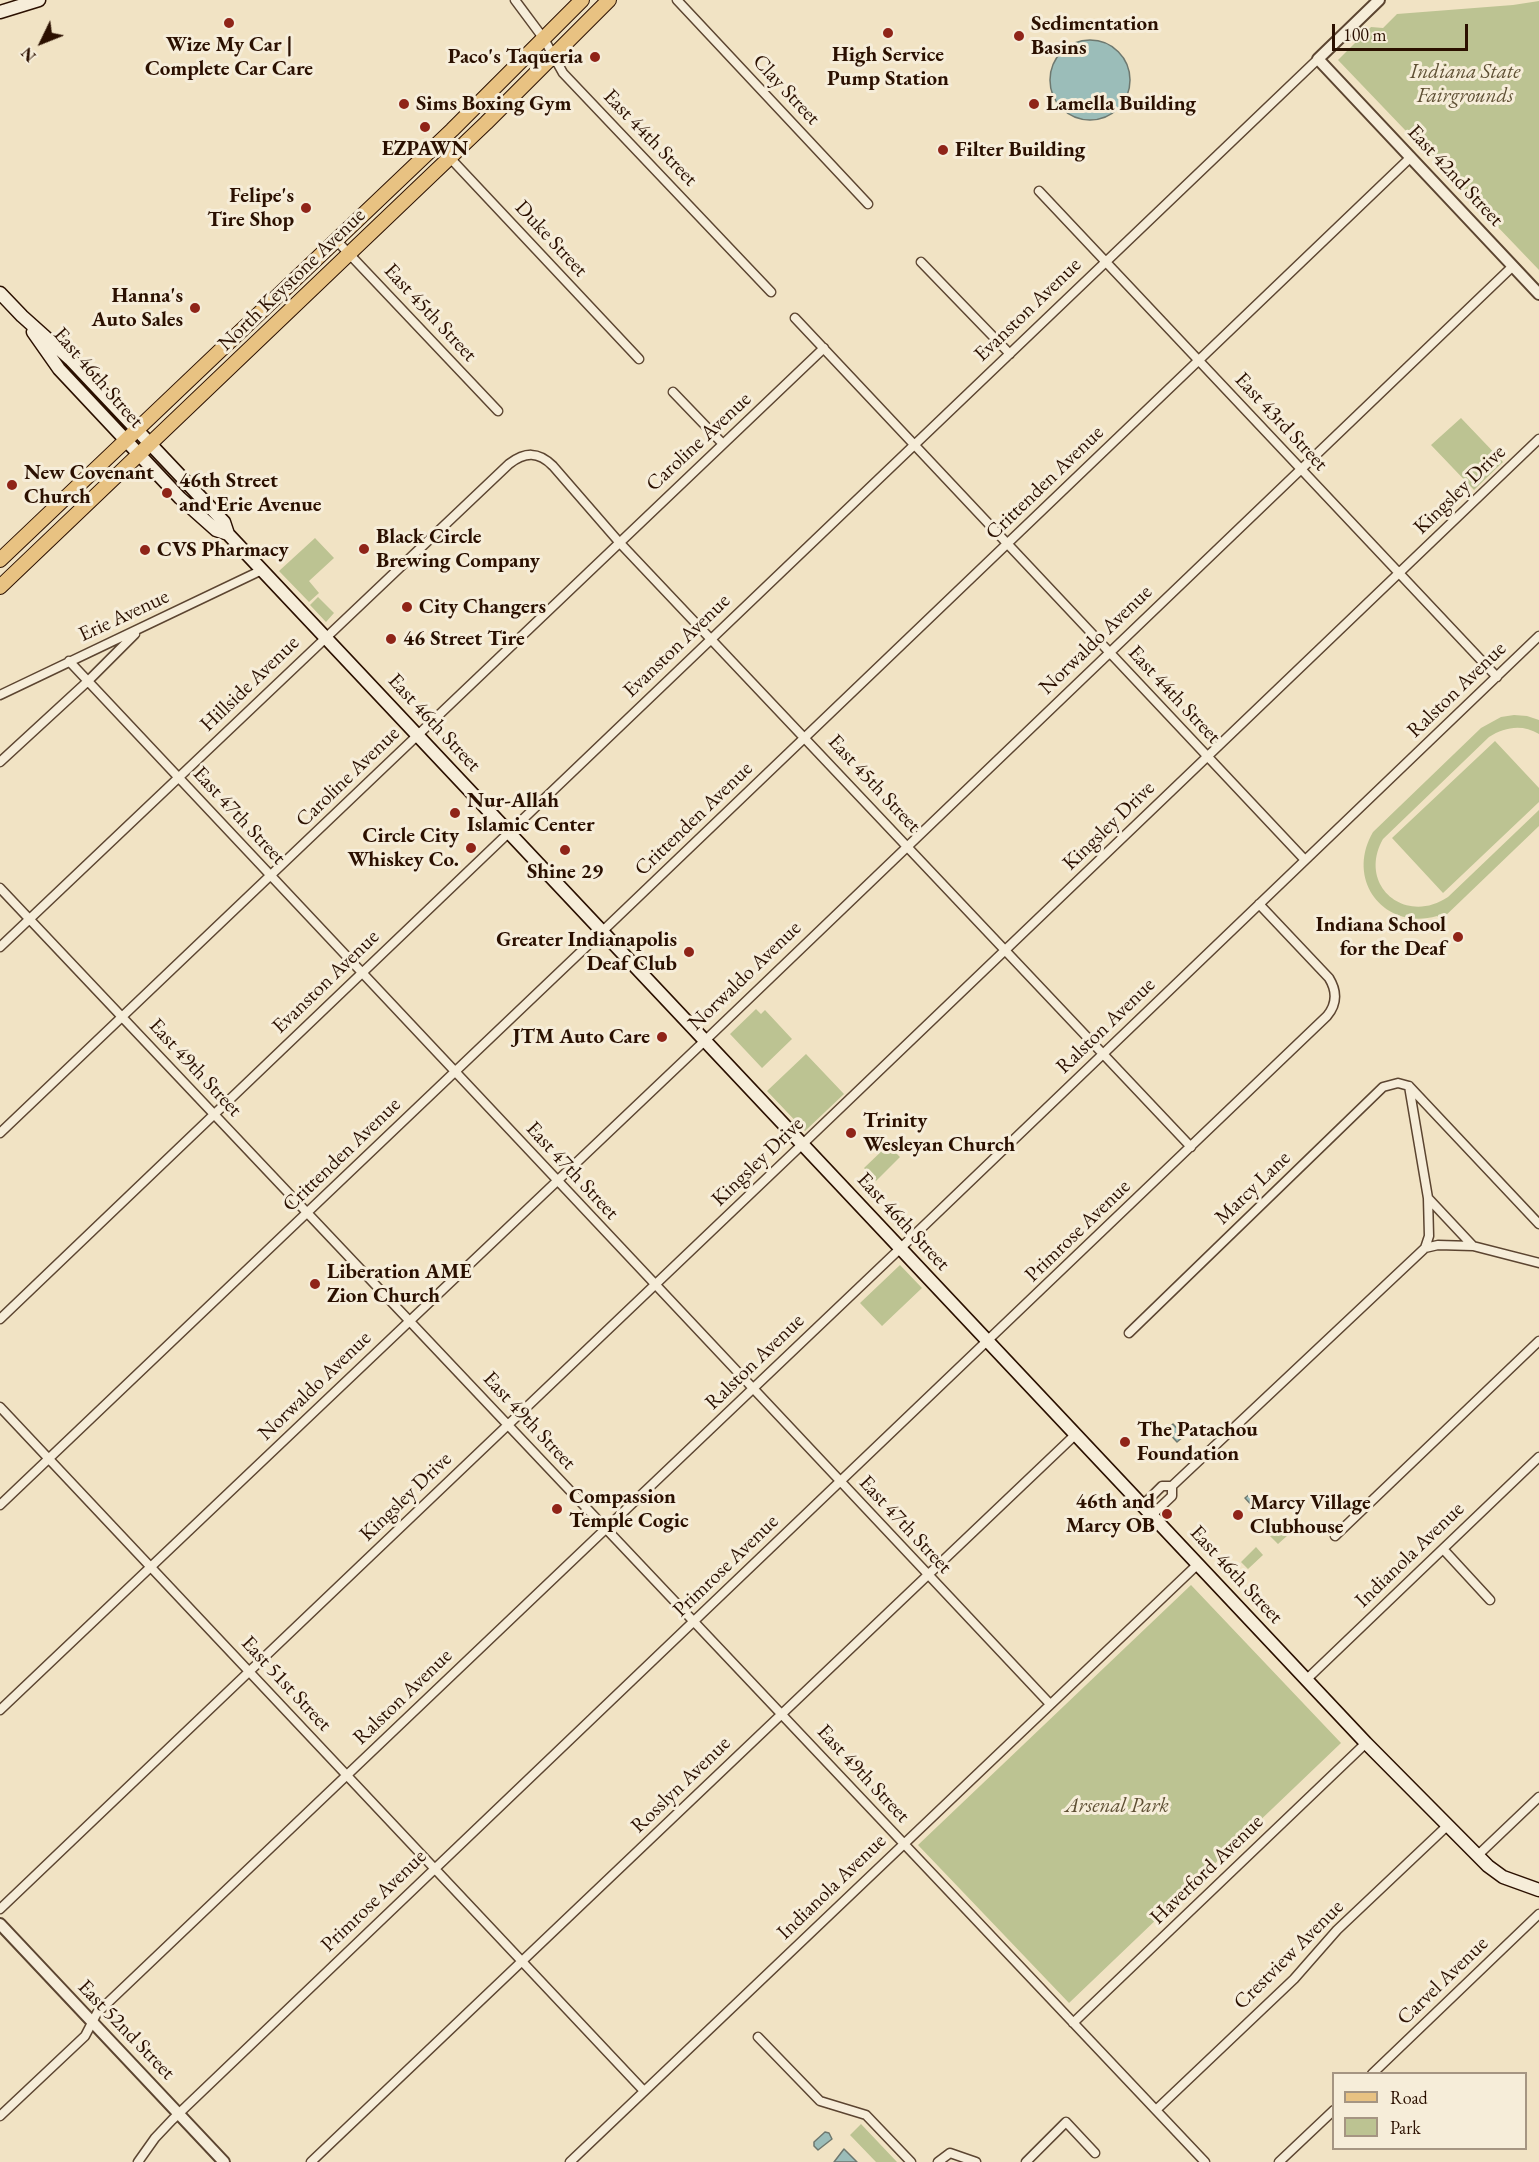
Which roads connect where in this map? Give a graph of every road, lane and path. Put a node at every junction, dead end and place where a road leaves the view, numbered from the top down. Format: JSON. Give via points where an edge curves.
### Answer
{"nodes":[{"id":1,"x":39,"y":0,"type":"edge"},
{"id":2,"x":514,"y":0,"type":"edge"},
{"id":3,"x":582,"y":0,"type":"edge"},
{"id":4,"x":609,"y":0,"type":"edge"},
{"id":5,"x":677,"y":0,"type":"edge"},
{"id":6,"x":1379,"y":0,"type":"edge"},
{"id":7,"x":0,"y":12,"type":"edge"},
{"id":8,"x":544,"y":39,"type":"junction"},
{"id":9,"x":554,"y":57,"type":"junction"},
{"id":10,"x":1318,"y":59,"type":"junction"},
{"id":11,"x":437,"y":144,"type":"junction"},
{"id":12,"x":1411,"y":157,"type":"junction"},
{"id":13,"x":450,"y":158,"type":"junction"},
{"id":14,"x":1039,"y":191,"type":"dead end"},
{"id":15,"x":868,"y":204,"type":"dead end"},
{"id":16,"x":336,"y":240,"type":"junction"},
{"id":17,"x":349,"y":254,"type":"junction"},
{"id":18,"x":921,"y":262,"type":"dead end"},
{"id":19,"x":1106,"y":262,"type":"junction"},
{"id":20,"x":1513,"y":266,"type":"junction"},
{"id":21,"x":771,"y":292,"type":"dead end"},
{"id":22,"x":0,"y":293,"type":"edge"},
{"id":23,"x":1539,"y":294,"type":"edge"},
{"id":24,"x":21,"y":316,"type":"junction"},
{"id":25,"x":795,"y":318,"type":"dead end"},
{"id":26,"x":824,"y":348,"type":"junction"},
{"id":27,"x":1010,"y":354,"type":"junction"},
{"id":28,"x":639,"y":359,"type":"dead end"},
{"id":29,"x":1199,"y":361,"type":"junction"},
{"id":30,"x":673,"y":392,"type":"dead end"},
{"id":31,"x":498,"y":411,"type":"dead end"},
{"id":32,"x":137,"y":430,"type":"junction"},
{"id":33,"x":1539,"y":439,"type":"edge"},
{"id":34,"x":125,"y":441,"type":"junction"},
{"id":35,"x":150,"y":444,"type":"junction"},
{"id":36,"x":723,"y":444,"type":"junction"},
{"id":37,"x":915,"y":445,"type":"junction"},
{"id":38,"x":528,"y":454,"type":"joint"},
{"id":39,"x":139,"y":455,"type":"junction"},
{"id":40,"x":1301,"y":469,"type":"junction"},
{"id":41,"x":228,"y":534,"type":"junction"},
{"id":42,"x":619,"y":542,"type":"junction"},
{"id":43,"x":1007,"y":544,"type":"junction"},
{"id":44,"x":0,"y":560,"type":"edge"},
{"id":45,"x":262,"y":570,"type":"junction"},
{"id":46,"x":1399,"y":573,"type":"junction"},
{"id":47,"x":0,"y":587,"type":"edge"},
{"id":48,"x":140,"y":629,"type":"junction"},
{"id":49,"x":1539,"y":636,"type":"edge"},
{"id":50,"x":326,"y":637,"type":"junction"},
{"id":51,"x":713,"y":639,"type":"junction"},
{"id":52,"x":1109,"y":652,"type":"junction"},
{"id":53,"x":69,"y":661,"type":"junction"},
{"id":54,"x":1497,"y":676,"type":"junction"},
{"id":55,"x":87,"y":681,"type":"junction"},
{"id":56,"x":0,"y":695,"type":"edge"},
{"id":57,"x":418,"y":735,"type":"junction"},
{"id":58,"x":805,"y":737,"type":"junction"},
{"id":59,"x":1208,"y":757,"type":"junction"},
{"id":60,"x":0,"y":762,"type":"edge"},
{"id":61,"x":178,"y":777,"type":"junction"},
{"id":62,"x":510,"y":833,"type":"junction"},
{"id":63,"x":907,"y":846,"type":"junction"},
{"id":64,"x":1305,"y":860,"type":"junction"},
{"id":65,"x":270,"y":876,"type":"junction"},
{"id":66,"x":0,"y":888,"type":"edge"},
{"id":67,"x":1259,"y":904,"type":"junction"},
{"id":68,"x":29,"y":919,"type":"junction"},
{"id":69,"x":603,"y":932,"type":"junction"},
{"id":70,"x":0,"y":947,"type":"edge"},
{"id":71,"x":1005,"y":950,"type":"junction"},
{"id":72,"x":363,"y":974,"type":"junction"},
{"id":73,"x":122,"y":1017,"type":"junction"},
{"id":74,"x":705,"y":1040,"type":"junction"},
{"id":75,"x":1103,"y":1053,"type":"junction"},
{"id":76,"x":455,"y":1072,"type":"junction"},
{"id":77,"x":1409,"y":1086,"type":"junction"},
{"id":78,"x":215,"y":1115,"type":"junction"},
{"id":79,"x":0,"y":1133,"type":"edge"},
{"id":80,"x":803,"y":1144,"type":"junction"},
{"id":81,"x":1191,"y":1147,"type":"junction"},
{"id":82,"x":557,"y":1181,"type":"junction"},
{"id":83,"x":1428,"y":1198,"type":"junction"},
{"id":84,"x":307,"y":1213,"type":"junction"},
{"id":85,"x":1539,"y":1224,"type":"edge"},
{"id":86,"x":1473,"y":1246,"type":"junction"},
{"id":87,"x":901,"y":1248,"type":"junction"},
{"id":88,"x":1425,"y":1248,"type":"junction"},
{"id":89,"x":1539,"y":1263,"type":"edge"},
{"id":90,"x":655,"y":1285,"type":"junction"},
{"id":91,"x":0,"y":1319,"type":"edge"},
{"id":92,"x":410,"y":1321,"type":"junction"},
{"id":93,"x":1129,"y":1333,"type":"dead end"},
{"id":94,"x":988,"y":1341,"type":"junction"},
{"id":95,"x":1539,"y":1341,"type":"edge"},
{"id":96,"x":753,"y":1389,"type":"junction"},
{"id":97,"x":0,"y":1407,"type":"edge"},
{"id":98,"x":508,"y":1425,"type":"junction"},
{"id":99,"x":1076,"y":1434,"type":"junction"},
{"id":100,"x":1539,"y":1457,"type":"edge"},
{"id":101,"x":49,"y":1459,"type":"junction"},
{"id":102,"x":840,"y":1482,"type":"junction"},
{"id":103,"x":1172,"y":1486,"type":"junction"},
{"id":104,"x":0,"y":1505,"type":"edge"},
{"id":105,"x":1143,"y":1505,"type":"junction"},
{"id":106,"x":1152,"y":1515,"type":"junction"},
{"id":107,"x":606,"y":1528,"type":"junction"},
{"id":108,"x":1335,"y":1536,"type":"dead end"},
{"id":109,"x":1443,"y":1549,"type":"junction"},
{"id":110,"x":1198,"y":1564,"type":"junction"},
{"id":111,"x":151,"y":1567,"type":"junction"},
{"id":112,"x":928,"y":1575,"type":"junction"},
{"id":113,"x":1490,"y":1600,"type":"dead end"},
{"id":114,"x":694,"y":1622,"type":"junction"},
{"id":115,"x":249,"y":1671,"type":"junction"},
{"id":116,"x":1307,"y":1679,"type":"junction"},
{"id":117,"x":1050,"y":1704,"type":"junction"},
{"id":118,"x":0,"y":1710,"type":"edge"},
{"id":119,"x":782,"y":1714,"type":"junction"},
{"id":120,"x":1366,"y":1743,"type":"junction"},
{"id":121,"x":346,"y":1775,"type":"junction"},
{"id":122,"x":1539,"y":1797,"type":"edge"},
{"id":123,"x":1447,"y":1826,"type":"junction"},
{"id":124,"x":904,"y":1844,"type":"junction"},
{"id":125,"x":1477,"y":1856,"type":"junction"},
{"id":126,"x":434,"y":1868,"type":"junction"},
{"id":127,"x":1539,"y":1890,"type":"edge"},
{"id":128,"x":0,"y":1909,"type":"edge"},
{"id":129,"x":1539,"y":1914,"type":"edge"},
{"id":130,"x":0,"y":1924,"type":"edge"},
{"id":131,"x":522,"y":1961,"type":"junction"},
{"id":132,"x":92,"y":2022,"type":"junction"},
{"id":133,"x":1073,"y":2023,"type":"junction"},
{"id":134,"x":758,"y":2037,"type":"dead end"},
{"id":135,"x":1373,"y":2072,"type":"edge"},
{"id":136,"x":644,"y":2091,"type":"junction"},
{"id":137,"x":1156,"y":2110,"type":"junction"},
{"id":138,"x":1332,"y":2112,"type":"edge"},
{"id":139,"x":179,"y":2113,"type":"junction"},
{"id":140,"x":0,"y":2116,"type":"edge"},
{"id":141,"x":1095,"y":2153,"type":"dead end"},
{"id":142,"x":138,"y":2162,"type":"edge"},
{"id":143,"x":224,"y":2162,"type":"edge"},
{"id":144,"x":311,"y":2162,"type":"edge"},
{"id":145,"x":570,"y":2162,"type":"edge"},
{"id":146,"x":911,"y":2162,"type":"edge"},
{"id":147,"x":938,"y":2162,"type":"edge"},
{"id":148,"x":976,"y":2162,"type":"edge"},
{"id":149,"x":1026,"y":2162,"type":"edge"},
{"id":150,"x":1205,"y":2162,"type":"edge"},
{"id":151,"x":1279,"y":2162,"type":"edge"}],
"edges":[{"from":1,"to":7,"type":"main road"},
{"from":2,"to":8,"type":"street","name":"East 44th Street"},
{"from":3,"to":8,"type":"main road","name":"North Keystone Avenue"},
{"from":4,"to":9,"type":"main road","name":"North Keystone Avenue"},
{"from":5,"to":15,"type":"street","name":"Clay Street"},
{"from":6,"to":10,"type":"street","name":"Evanston Avenue"},
{"from":8,"to":9,"type":"street","name":"East 44th Street"},
{"from":8,"to":11,"type":"main road","name":"North Keystone Avenue"},
{"from":9,"to":13,"type":"main road","name":"North Keystone Avenue"},
{"from":9,"to":21,"type":"street","name":"East 44th Street","via":[[563,73]]},
{"from":10,"to":12,"type":"street","name":"East 42nd Street"},
{"from":10,"to":19,"type":"street","name":"Evanston Avenue"},
{"from":11,"to":13,"type":"street","name":"Duke Street"},
{"from":11,"to":16,"type":"main road","name":"North Keystone Avenue"},
{"from":12,"to":20,"type":"street","name":"East 42nd Street"},
{"from":12,"to":29,"type":"street","name":"Crittenden Avenue"},
{"from":13,"to":17,"type":"main road","name":"North Keystone Avenue"},
{"from":13,"to":28,"type":"street","name":"Duke Street"},
{"from":14,"to":19,"type":"street","name":"East 43rd Street"},
{"from":16,"to":17,"type":"street","name":"East 45th Street"},
{"from":16,"to":32,"type":"main road","name":"North Keystone Avenue"},
{"from":17,"to":31,"type":"street","name":"East 45th Street"},
{"from":17,"to":35,"type":"main road","name":"North Keystone Avenue"},
{"from":18,"to":27,"type":"street"},
{"from":19,"to":27,"type":"street","name":"Evanston Avenue"},
{"from":19,"to":29,"type":"street","name":"East 43rd Street"},
{"from":20,"to":23,"type":"street","name":"East 42nd Street"},
{"from":20,"to":40,"type":"street","name":"Norwaldo Avenue"},
{"from":22,"to":24,"type":"main road","name":"East 46th Street"},
{"from":24,"to":32,"type":"main road","name":"East 46th Street","via":[[70,359]]},
{"from":24,"to":34,"type":"main road","name":"East 46th Street","via":[[59,369]]},
{"from":25,"to":26,"type":"street","name":"East 44th Street"},
{"from":26,"to":36,"type":"street","name":"Caroline Avenue"},
{"from":26,"to":37,"type":"street","name":"East 44th Street"},
{"from":27,"to":37,"type":"street","name":"Evanston Avenue"},
{"from":29,"to":40,"type":"street","name":"East 43rd Street"},
{"from":29,"to":43,"type":"street","name":"Crittenden Avenue"},
{"from":30,"to":36,"type":"street"},
{"from":32,"to":34,"type":"main road","name":"North Keystone Avenue"},
{"from":32,"to":35,"type":"main road","name":"East 46th Street"},
{"from":33,"to":46,"type":"street","name":"Kingsley Drive"},
{"from":34,"to":39,"type":"main road","name":"East 46th Street"},
{"from":34,"to":44,"type":"main road","name":"North Keystone Avenue"},
{"from":35,"to":39,"type":"main road","name":"North Keystone Avenue"},
{"from":35,"to":41,"type":"main road","name":"East 46th Street","via":[[224,522]]},
{"from":36,"to":42,"type":"street","name":"Caroline Avenue"},
{"from":37,"to":43,"type":"street","name":"East 44th Street"},
{"from":37,"to":51,"type":"street","name":"Evanston Avenue"},
{"from":38,"to":42,"type":"street","name":"East 45th Street","via":[[549,462]]},
{"from":38,"to":50,"type":"street","name":"Hillside Avenue","via":[[509,464]]},
{"from":39,"to":41,"type":"main road","name":"East 46th Street","via":[[190,508],[216,530]]},
{"from":39,"to":47,"type":"main road","name":"North Keystone Avenue"},
{"from":40,"to":46,"type":"street","name":"East 43rd Street"},
{"from":40,"to":52,"type":"street","name":"Norwaldo Avenue"},
{"from":41,"to":45,"type":"main road","name":"East 46th Street"},
{"from":42,"to":51,"type":"street","name":"East 45th Street"},
{"from":42,"to":57,"type":"street","name":"Caroline Avenue"},
{"from":43,"to":52,"type":"street","name":"East 44th Street"},
{"from":43,"to":58,"type":"street","name":"Crittenden Avenue"},
{"from":45,"to":48,"type":"street","name":"Erie Avenue"},
{"from":45,"to":50,"type":"main road","name":"East 46th Street"},
{"from":46,"to":54,"type":"street","name":"East 43rd Street"},
{"from":46,"to":59,"type":"street","name":"Kingsley Drive"},
{"from":48,"to":53,"type":"street","name":"Erie Avenue"},
{"from":48,"to":55,"type":"street"},
{"from":49,"to":54,"type":"street","name":"Ralston Avenue"},
{"from":50,"to":57,"type":"main road","name":"East 46th Street"},
{"from":50,"to":61,"type":"street","name":"Hillside Avenue"},
{"from":51,"to":58,"type":"street","name":"East 45th Street"},
{"from":51,"to":62,"type":"street","name":"Evanston Avenue"},
{"from":52,"to":59,"type":"street","name":"East 44th Street"},
{"from":52,"to":63,"type":"street","name":"Norwaldo Avenue"},
{"from":53,"to":55,"type":"street","name":"East 47th Street"},
{"from":53,"to":56,"type":"street","name":"Erie Avenue"},
{"from":54,"to":64,"type":"street","name":"Ralston Avenue"},
{"from":55,"to":60,"type":"street"},
{"from":55,"to":61,"type":"street","name":"East 47th Street"},
{"from":57,"to":62,"type":"main road","name":"East 46th Street"},
{"from":57,"to":65,"type":"street","name":"Caroline Avenue"},
{"from":58,"to":63,"type":"street","name":"East 45th Street"},
{"from":58,"to":69,"type":"street","name":"Crittenden Avenue"},
{"from":59,"to":64,"type":"street","name":"East 44th Street"},
{"from":59,"to":71,"type":"street","name":"Kingsley Drive"},
{"from":61,"to":65,"type":"street","name":"East 47th Street"},
{"from":61,"to":68,"type":"street","name":"Hillside Avenue"},
{"from":62,"to":69,"type":"main road","name":"East 46th Street"},
{"from":62,"to":72,"type":"street","name":"Evanston Avenue"},
{"from":63,"to":71,"type":"street","name":"East 45th Street"},
{"from":63,"to":74,"type":"street","name":"Norwaldo Avenue"},
{"from":64,"to":67,"type":"street","name":"Ralston Avenue"},
{"from":65,"to":72,"type":"street","name":"East 47th Street"},
{"from":65,"to":73,"type":"street","name":"Caroline Avenue"},
{"from":66,"to":68,"type":"street","name":"East 49th Street"},
{"from":67,"to":75,"type":"street","name":"Ralston Avenue"},
{"from":67,"to":81,"type":"street","name":"Primrose Avenue","via":[[1329,978],[1335,995],[1333,1006]]},
{"from":68,"to":70,"type":"street","name":"Hillside Avenue"},
{"from":68,"to":73,"type":"street","name":"East 49th Street"},
{"from":69,"to":74,"type":"main road","name":"East 46th Street"},
{"from":69,"to":76,"type":"street","name":"Crittenden Avenue"},
{"from":71,"to":75,"type":"street","name":"East 45th Street"},
{"from":71,"to":80,"type":"street","name":"Kingsley Drive"},
{"from":72,"to":76,"type":"street","name":"East 47th Street"},
{"from":72,"to":78,"type":"street","name":"Evanston Avenue"},
{"from":73,"to":78,"type":"street","name":"East 49th Street"},
{"from":73,"to":79,"type":"street","name":"Caroline Avenue"},
{"from":74,"to":80,"type":"main road","name":"East 46th Street"},
{"from":74,"to":82,"type":"street","name":"Norwaldo Avenue"},
{"from":75,"to":81,"type":"street","name":"East 45th Street"},
{"from":75,"to":87,"type":"street","name":"Ralston Avenue"},
{"from":76,"to":82,"type":"street","name":"East 47th Street"},
{"from":76,"to":84,"type":"street","name":"Crittenden Avenue"},
{"from":77,"to":83,"type":"street"},
{"from":77,"to":85,"type":"street"},
{"from":77,"to":93,"type":"street","name":"Marcy Lane","via":[[1398,1083],[1383,1087]]},
{"from":78,"to":84,"type":"street","name":"East 49th Street"},
{"from":78,"to":91,"type":"street","name":"Evanston Avenue"},
{"from":80,"to":87,"type":"main road","name":"East 46th Street"},
{"from":80,"to":90,"type":"street","name":"Kingsley Drive"},
{"from":81,"to":94,"type":"street","name":"Primrose Avenue"},
{"from":82,"to":90,"type":"street","name":"East 47th Street"},
{"from":82,"to":92,"type":"street","name":"Norwaldo Avenue"},
{"from":83,"to":86,"type":"street"},
{"from":83,"to":88,"type":"street","via":[[1429,1236]]},
{"from":84,"to":92,"type":"street","name":"East 49th Street"},
{"from":84,"to":101,"type":"street","name":"Crittenden Avenue"},
{"from":86,"to":88,"type":"street"},
{"from":86,"to":89,"type":"street"},
{"from":87,"to":94,"type":"main road","name":"East 46th Street"},
{"from":87,"to":96,"type":"street","name":"Ralston Avenue"},
{"from":88,"to":103,"type":"street"},
{"from":90,"to":96,"type":"street","name":"East 47th Street"},
{"from":90,"to":98,"type":"street","name":"Kingsley Drive"},
{"from":92,"to":98,"type":"street","name":"East 49th Street"},
{"from":92,"to":111,"type":"street","name":"Norwaldo Avenue"},
{"from":94,"to":99,"type":"main road","name":"East 46th Street"},
{"from":94,"to":102,"type":"street","name":"Primrose Avenue"},
{"from":95,"to":108,"type":"street"},
{"from":96,"to":102,"type":"street","name":"East 47th Street"},
{"from":96,"to":107,"type":"street","name":"Ralston Avenue"},
{"from":97,"to":101,"type":"street","name":"East 51st Street"},
{"from":98,"to":107,"type":"street","name":"East 49th Street"},
{"from":98,"to":115,"type":"street","name":"Kingsley Drive"},
{"from":99,"to":105,"type":"main road","name":"East 46th Street"},
{"from":99,"to":112,"type":"street","name":"Rosslyn Avenue"},
{"from":100,"to":109,"type":"street","name":"Indianola Avenue"},
{"from":101,"to":104,"type":"street","name":"Crittenden Avenue"},
{"from":101,"to":111,"type":"street","name":"East 51st Street"},
{"from":102,"to":112,"type":"street","name":"East 47th Street"},
{"from":102,"to":114,"type":"street","name":"Primrose Avenue"},
{"from":103,"to":105,"type":"street","via":[[1162,1486]]},
{"from":103,"to":106,"type":"street","via":[[1172,1496]]},
{"from":105,"to":106,"type":"main road","name":"East 46th Street"},
{"from":106,"to":110,"type":"main road","name":"East 46th Street"},
{"from":107,"to":114,"type":"street","name":"East 49th Street"},
{"from":107,"to":121,"type":"street","name":"Ralston Avenue"},
{"from":109,"to":113,"type":"street"},
{"from":109,"to":116,"type":"street","name":"Indianola Avenue"},
{"from":110,"to":116,"type":"main road","name":"East 46th Street"},
{"from":110,"to":117,"type":"street","name":"Indianola Avenue"},
{"from":111,"to":115,"type":"street","name":"East 51st Street"},
{"from":111,"to":118,"type":"street","name":"Norwaldo Avenue"},
{"from":112,"to":117,"type":"street","name":"East 47th Street"},
{"from":112,"to":119,"type":"street","name":"Rosslyn Avenue"},
{"from":114,"to":119,"type":"street","name":"East 49th Street"},
{"from":114,"to":126,"type":"street","name":"Primrose Avenue"},
{"from":115,"to":121,"type":"street","name":"East 51st Street"},
{"from":115,"to":128,"type":"street","name":"Kingsley Drive"},
{"from":116,"to":120,"type":"main road","name":"East 46th Street"},
{"from":117,"to":124,"type":"street","name":"Indianola Avenue"},
{"from":119,"to":124,"type":"street","name":"East 49th Street"},
{"from":119,"to":131,"type":"street","name":"Rosslyn Avenue"},
{"from":120,"to":123,"type":"main road","name":"East 46th Street"},
{"from":120,"to":133,"type":"street","name":"Haverford Avenue"},
{"from":121,"to":126,"type":"street","name":"East 51st Street"},
{"from":121,"to":132,"type":"street","name":"Ralston Avenue"},
{"from":122,"to":125,"type":"street"},
{"from":123,"to":125,"type":"main road","name":"East 46th Street"},
{"from":123,"to":137,"type":"street","name":"Crestview Avenue"},
{"from":124,"to":133,"type":"street","name":"East 49th Street"},
{"from":124,"to":136,"type":"street","name":"Indianola Avenue"},
{"from":125,"to":127,"type":"main road","name":"East 46th Street","via":[[1503,1877]]},
{"from":126,"to":131,"type":"street","name":"East 51st Street"},
{"from":126,"to":139,"type":"street","name":"Primrose Avenue"},
{"from":129,"to":135,"type":"street","name":"Carvel Avenue"},
{"from":130,"to":132,"type":"street","name":"East 52nd Street"},
{"from":131,"to":136,"type":"street","name":"East 51st Street"},
{"from":131,"to":144,"type":"street","name":"Rosslyn Avenue"},
{"from":132,"to":139,"type":"street","name":"East 52nd Street"},
{"from":132,"to":140,"type":"street","name":"Ralston Avenue","via":[[85,2036]]},
{"from":133,"to":137,"type":"street","name":"East 49th Street"},
{"from":134,"to":146,"type":"street","via":[[820,2101],[866,2115]]},
{"from":136,"to":145,"type":"street","name":"Indianola Avenue"},
{"from":137,"to":150,"type":"street","name":"East 49th Street"},
{"from":138,"to":151,"type":"street"},
{"from":139,"to":142,"type":"street","name":"Primrose Avenue"},
{"from":139,"to":143,"type":"street","name":"East 52nd Street"},
{"from":141,"to":149,"type":"street","via":[[1066,2122]]},
{"from":147,"to":148,"type":"street","via":[[950,2153]]}]}
